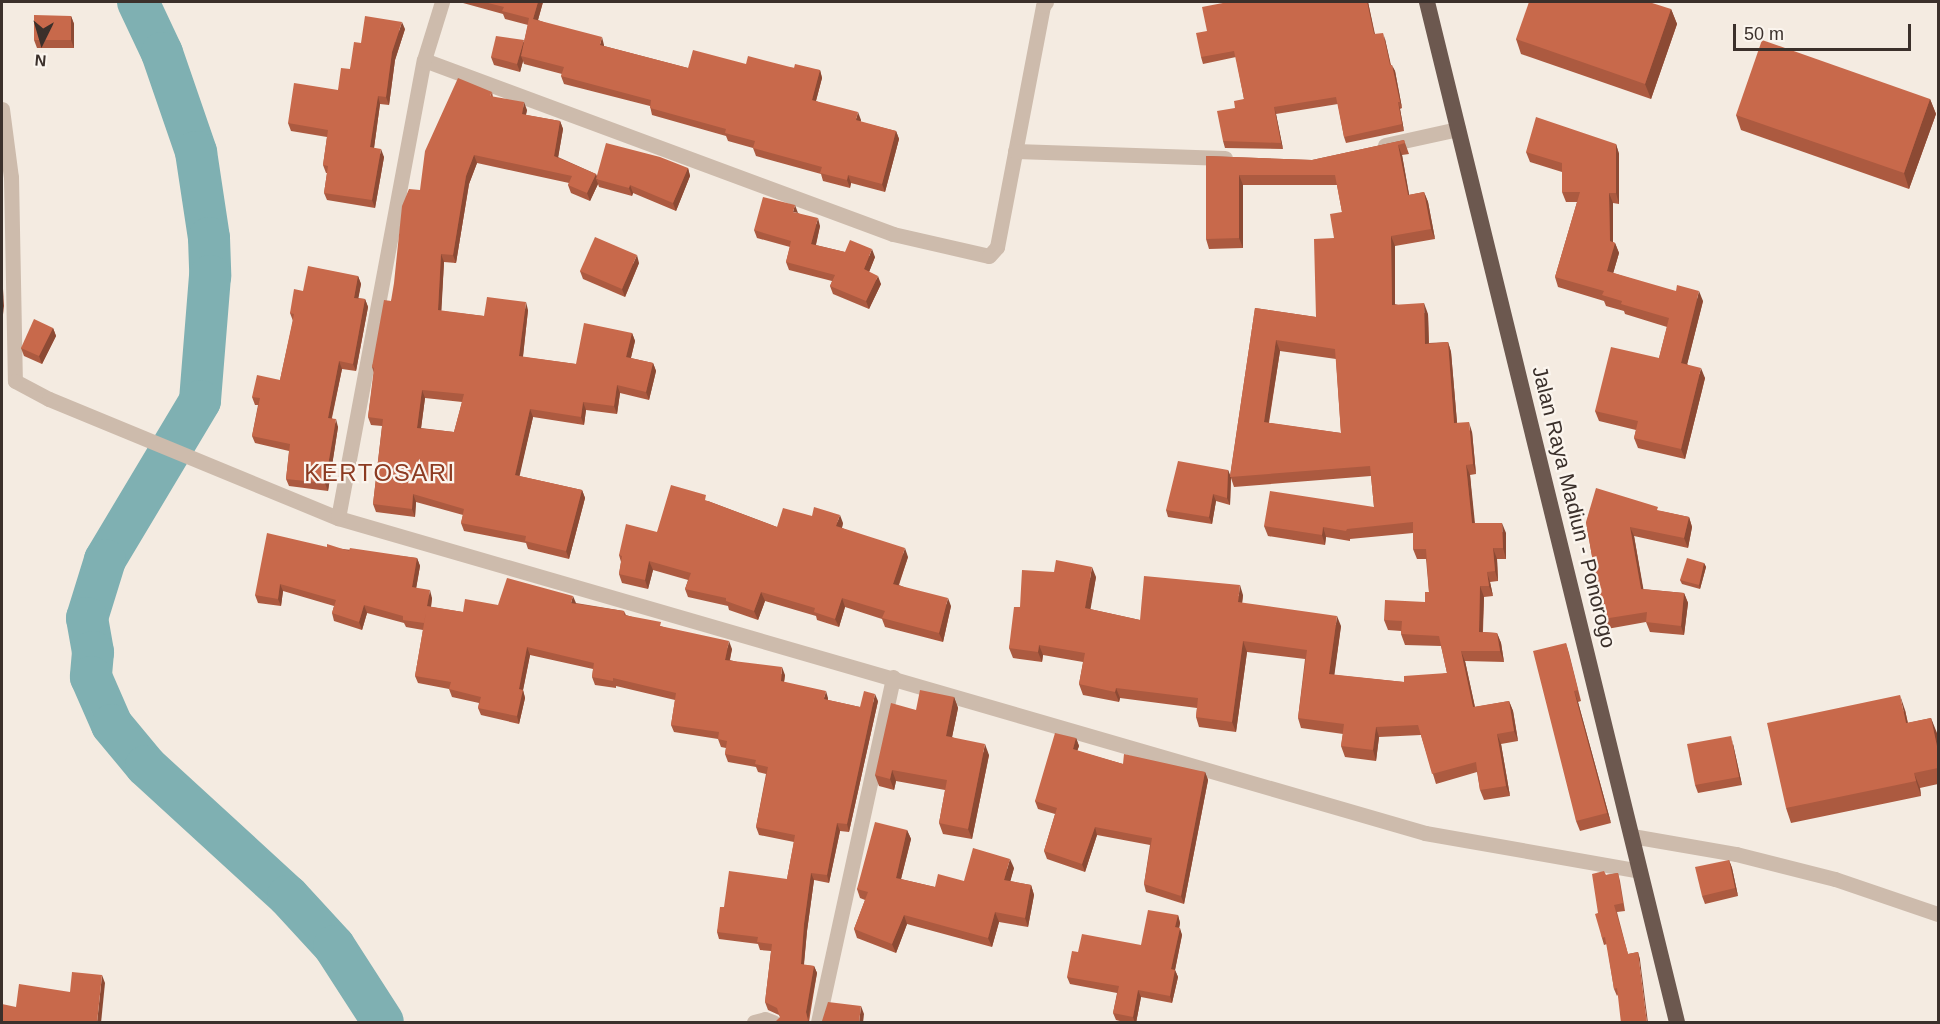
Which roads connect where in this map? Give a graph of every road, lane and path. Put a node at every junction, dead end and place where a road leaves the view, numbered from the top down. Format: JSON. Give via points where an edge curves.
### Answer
{"nodes":[{"id":1,"x":442,"y":2,"type":"edge"},
{"id":2,"x":1046,"y":2,"type":"edge"},
{"id":3,"x":1427,"y":2,"type":"edge"},
{"id":4,"x":424,"y":60,"type":"junction"},
{"id":5,"x":2,"y":109,"type":"edge"},
{"id":6,"x":1458,"y":129,"type":"junction"},
{"id":7,"x":1371,"y":148,"type":"edge"},
{"id":8,"x":1015,"y":152,"type":"junction"},
{"id":9,"x":1235,"y":158,"type":"edge"},
{"id":10,"x":8,"y":383,"type":"edge"},
{"id":11,"x":338,"y":518,"type":"junction"},
{"id":12,"x":893,"y":677,"type":"junction"},
{"id":13,"x":1632,"y":836,"type":"junction"},
{"id":14,"x":1640,"y":871,"type":"junction"},
{"id":15,"x":1938,"y":914,"type":"edge"},
{"id":16,"x":754,"y":1023,"type":"edge"},
{"id":17,"x":773,"y":1023,"type":"edge"},
{"id":18,"x":818,"y":1023,"type":"edge"},
{"id":19,"x":1677,"y":1023,"type":"edge"}],
"edges":[{"from":1,"to":4,"type":"street"},
{"from":2,"to":8,"type":"street"},
{"from":3,"to":6,"type":"highway","name":"Jalan Raya Madiun - Ponorogo"},
{"from":4,"to":8,"type":"street","via":[[893,234],[977,255],[989,256],[997,247]]},
{"from":4,"to":11,"type":"street"},
{"from":5,"to":10,"type":"street","via":[[11,177]]},
{"from":6,"to":7,"type":"street"},
{"from":6,"to":13,"type":"highway","name":"Jalan Raya Madiun - Ponorogo"},
{"from":8,"to":9,"type":"street"},
{"from":10,"to":11,"type":"street"},
{"from":11,"to":12,"type":"street"},
{"from":12,"to":14,"type":"street","via":[[1425,833]]},
{"from":12,"to":18,"type":"street"},
{"from":13,"to":14,"type":"highway","name":"Jalan Raya Madiun - Ponorogo"},
{"from":13,"to":15,"type":"street","via":[[1736,854],[1835,879]]},
{"from":14,"to":19,"type":"highway","name":"Jalan Raya Madiun - Ponorogo"},
{"from":16,"to":17,"type":"street","via":[[765,1019]]}]}
